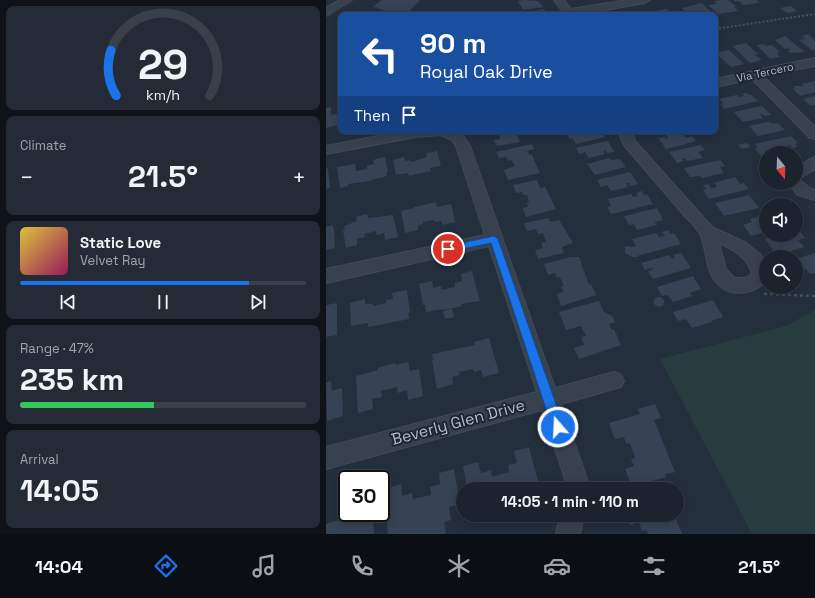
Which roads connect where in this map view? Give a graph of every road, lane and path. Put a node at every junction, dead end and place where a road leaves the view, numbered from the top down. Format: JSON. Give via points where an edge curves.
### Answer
{"nodes":[{"id":1,"x":347,"y":0,"type":"edge"},
{"id":2,"x":559,"y":0,"type":"edge"},
{"id":3,"x":645,"y":0,"type":"edge"},
{"id":4,"x":568,"y":12,"type":"edge"},
{"id":5,"x":581,"y":12,"type":"edge"},
{"id":6,"x":326,"y":13,"type":"edge"},
{"id":7,"x":815,"y":14,"type":"edge"},
{"id":8,"x":718,"y":28,"type":"edge"},
{"id":9,"x":815,"y":62,"type":"edge"},
{"id":10,"x":755,"y":75,"type":"junction"},
{"id":11,"x":718,"y":82,"type":"edge"},
{"id":12,"x":411,"y":134,"type":"edge"},
{"id":13,"x":450,"y":134,"type":"edge"},
{"id":14,"x":626,"y":134,"type":"edge"},
{"id":15,"x":815,"y":135,"type":"edge"},
{"id":16,"x":326,"y":150,"type":"edge"},
{"id":17,"x":815,"y":162,"type":"edge"},
{"id":18,"x":803,"y":170,"type":"edge"},
{"id":19,"x":800,"y":190,"type":"edge"},
{"id":20,"x":815,"y":195,"type":"edge"},
{"id":21,"x":706,"y":231,"type":"junction"},
{"id":22,"x":494,"y":239,"type":"junction"},
{"id":23,"x":326,"y":276,"type":"edge"},
{"id":24,"x":739,"y":286,"type":"junction"},
{"id":25,"x":815,"y":296,"type":"edge"},
{"id":26,"x":614,"y":380,"type":"dead end"},
{"id":27,"x":548,"y":398,"type":"junction"},
{"id":28,"x":326,"y":458,"type":"edge"},
{"id":29,"x":577,"y":482,"type":"edge"},
{"id":30,"x":571,"y":522,"type":"edge"},
{"id":31,"x":568,"y":534,"type":"edge"}],
"edges":[{"from":1,"to":6,"type":"street"},
{"from":2,"to":4,"type":"street"},
{"from":3,"to":5,"type":"street"},
{"from":7,"to":8,"type":"path"},
{"from":9,"to":10,"type":"street","name":"Via Tercero"},
{"from":10,"to":11,"type":"street","name":"Via Tercero"},
{"from":10,"to":15,"type":"street"},
{"from":12,"to":16,"type":"street"},
{"from":13,"to":22,"type":"street","via":[[457,137],[463,146]]},
{"from":14,"to":21,"type":"street","via":[[629,142]]},
{"from":17,"to":18,"type":"street"},
{"from":19,"to":20,"type":"street"},
{"from":21,"to":24,"type":"street","via":[[712,257],[722,276],[729,284]]},
{"from":21,"to":24,"type":"street","via":[[747,252],[761,269],[758,280]]},
{"from":22,"to":23,"type":"street"},
{"from":22,"to":27,"type":"street"},
{"from":24,"to":25,"type":"path","via":[[752,294]]},
{"from":26,"to":27,"type":"street","name":"Beverly Glen Drive"},
{"from":27,"to":28,"type":"street","name":"Beverly Glen Drive"},
{"from":27,"to":29,"type":"street"},
{"from":30,"to":31,"type":"street"}]}
